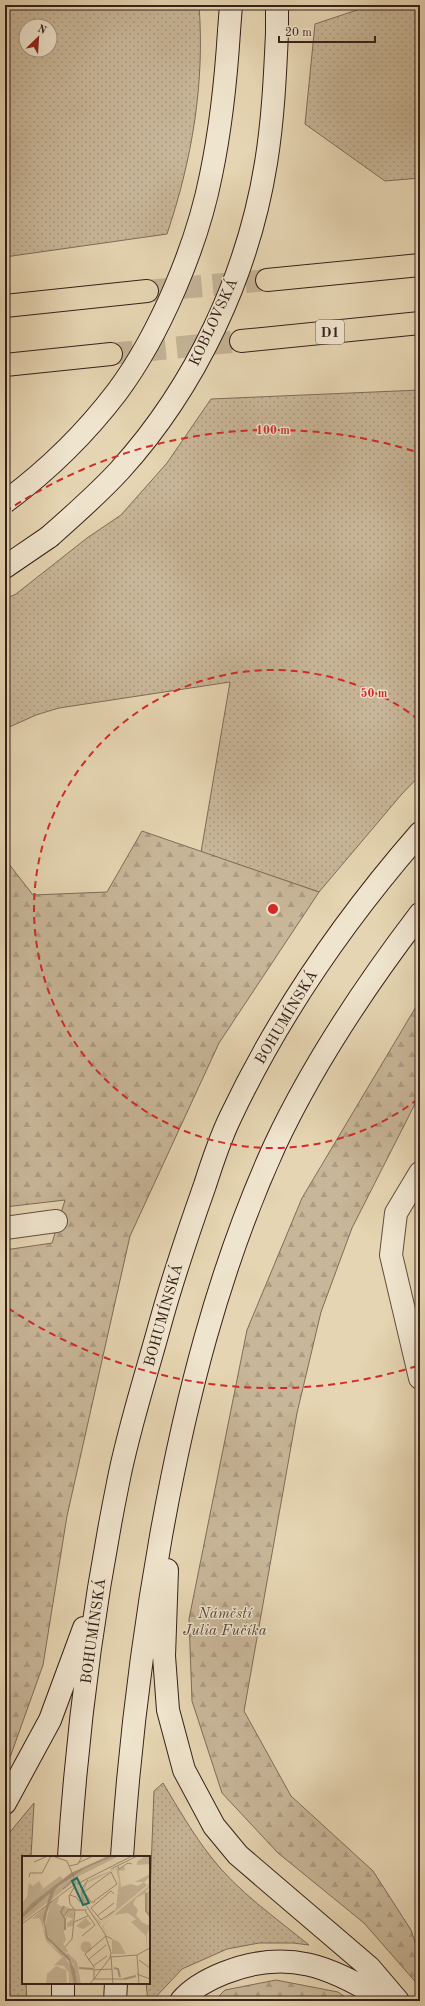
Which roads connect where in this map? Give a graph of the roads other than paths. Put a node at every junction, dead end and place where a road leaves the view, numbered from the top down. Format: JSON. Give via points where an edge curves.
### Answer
{"nodes":[{"id":1,"x":231,"y":5,"type":"edge"},
{"id":2,"x":277,"y":5,"type":"edge"},
{"id":3,"x":420,"y":265,"type":"edge"},
{"id":4,"x":267,"y":280,"type":"tunnel mouth"},
{"id":5,"x":147,"y":291,"type":"tunnel mouth"},
{"id":6,"x":5,"y":306,"type":"edge"},
{"id":7,"x":420,"y":323,"type":"edge"},
{"id":8,"x":241,"y":341,"type":"tunnel mouth"},
{"id":9,"x":111,"y":354,"type":"tunnel mouth"},
{"id":10,"x":5,"y":365,"type":"edge"},
{"id":11,"x":5,"y":502,"type":"edge"},
{"id":12,"x":5,"y":567,"type":"edge"},
{"id":13,"x":420,"y":833,"type":"edge"},
{"id":14,"x":420,"y":914,"type":"edge"},
{"id":15,"x":420,"y":1173,"type":"edge"},
{"id":16,"x":56,"y":1221,"type":"dead end"},
{"id":17,"x":5,"y":1228,"type":"edge"},
{"id":18,"x":420,"y":1378,"type":"edge"},
{"id":19,"x":169,"y":1491,"type":"junction"},
{"id":20,"x":99,"y":1586,"type":"junction"},
{"id":21,"x":5,"y":1803,"type":"edge"},
{"id":22,"x":69,"y":1856,"type":"edge"},
{"id":23,"x":122,"y":1856,"type":"edge"},
{"id":24,"x":63,"y":1984,"type":"edge"},
{"id":25,"x":116,"y":1984,"type":"edge"},
{"id":26,"x":63,"y":2001,"type":"edge"},
{"id":27,"x":115,"y":2001,"type":"edge"},
{"id":28,"x":181,"y":2001,"type":"edge"},
{"id":29,"x":386,"y":2001,"type":"edge"},
{"id":30,"x":398,"y":2001,"type":"edge"}],
"edges":[{"from":1,"to":11,"type":"main road","bridge":true,"via":[[221,115],[211,176],[194,239],[178,280],[158,323],[117,392],[52,464]]},
{"from":2,"to":12,"type":"main road","name":"KOBLOVSKÁ","bridge":true,"via":[[272,120],[266,164],[243,256],[213,331],[176,396],[146,438],[97,494],[49,537]]},
{"from":3,"to":4,"type":"highway"},
{"from":5,"to":6,"type":"highway"},
{"from":7,"to":8,"type":"highway","number":"D1"},
{"from":9,"to":10,"type":"highway"},
{"from":13,"to":20,"type":"main road","name":"BOHUMÍNSKÁ","via":[[340,932],[298,994],[260,1059],[229,1120],[186,1239],[146,1372],[118,1481]]},
{"from":14,"to":19,"type":"main road","via":[[383,963],[318,1064],[276,1143],[250,1202],[227,1263],[208,1326]]},
{"from":15,"to":18,"type":"main road","via":[[396,1213],[391,1255]]},
{"from":16,"to":17,"type":"main road"},
{"from":19,"to":23,"type":"main road","via":[[136,1698]]},
{"from":19,"to":30,"type":"main road","via":[[164,1656],[168,1710],[184,1770],[214,1826],[238,1855],[369,1967]]},
{"from":20,"to":21,"type":"main road","via":[[50,1720]]},
{"from":20,"to":22,"type":"main road","name":"BOHUMÍNSKÁ","via":[[84,1692]]},
{"from":24,"to":26,"type":"main road"},
{"from":25,"to":27,"type":"main road"},
{"from":28,"to":29,"type":"main road","via":[[209,1980],[239,1967],[272,1960],[307,1964],[340,1975]]}]}
